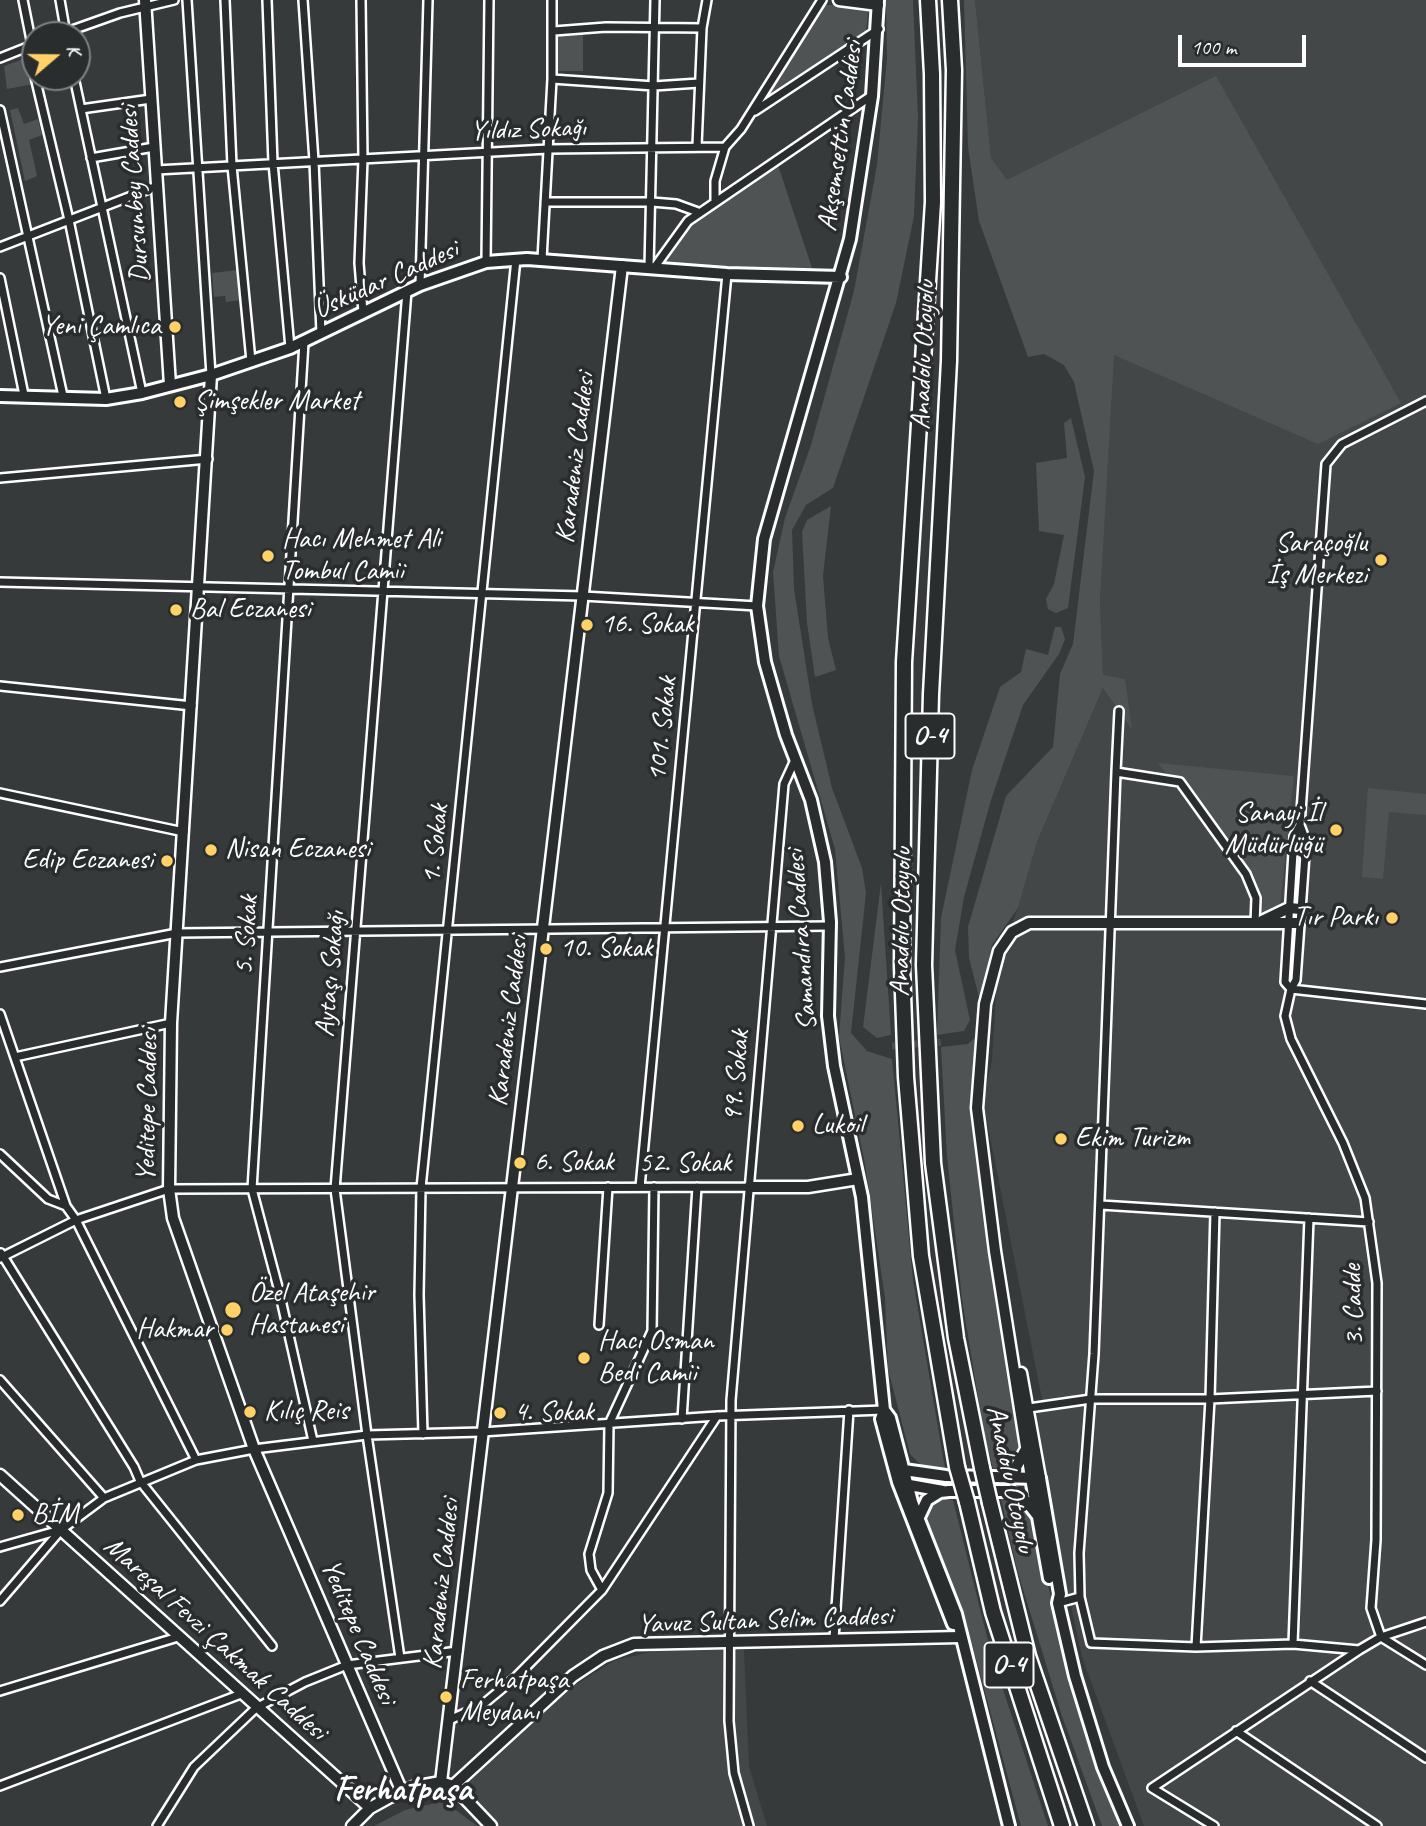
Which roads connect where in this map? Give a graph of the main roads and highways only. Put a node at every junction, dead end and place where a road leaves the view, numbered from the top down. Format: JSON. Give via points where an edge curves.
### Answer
{"nodes":[{"id":1,"x":928,"y":0,"type":"edge"},
{"id":2,"x":950,"y":0,"type":"edge"},
{"id":3,"x":878,"y":2,"type":"edge"},
{"id":4,"x":841,"y":277,"type":"junction"},
{"id":5,"x":0,"y":396,"type":"edge"},
{"id":6,"x":884,"y":1410,"type":"junction"},
{"id":7,"x":898,"y":1447,"type":"junction"},
{"id":8,"x":925,"y":1473,"type":"junction"},
{"id":9,"x":901,"y":1478,"type":"junction"},
{"id":10,"x":949,"y":1491,"type":"junction"},
{"id":11,"x":1037,"y":1491,"type":"junction"},
{"id":12,"x":1009,"y":1492,"type":"junction"},
{"id":13,"x":1037,"y":1515,"type":"junction"},
{"id":14,"x":919,"y":1517,"type":"junction"},
{"id":15,"x":1058,"y":1603,"type":"junction"},
{"id":16,"x":960,"y":1637,"type":"junction"},
{"id":17,"x":1009,"y":1826,"type":"edge"},
{"id":18,"x":1062,"y":1826,"type":"edge"},
{"id":19,"x":1086,"y":1826,"type":"edge"},
{"id":20,"x":1128,"y":1826,"type":"edge"}],
"edges":[{"from":1,"to":18,"type":"highway","name":"Anadolu Otoyolu","number":"O-4","bridge":true,"via":[[933,202],[904,662],[906,1077],[921,1256],[957,1466],[993,1612]]},
{"from":2,"to":19,"type":"highway","name":"Anadolu Otoyolu","number":"O-4","bridge":true,"via":[[954,70],[949,361],[931,694],[924,965],[933,1163],[956,1338],[990,1503],[1028,1656]]},
{"from":3,"to":4,"type":"main road","name":"Akşemsettin Caddesi","via":[[872,96]]},
{"from":4,"to":5,"type":"main road","name":"Üsküdar Caddesi","via":[[542,260],[486,262],[420,285],[290,348],[211,375],[106,399]]},
{"from":4,"to":6,"type":"main road","name":"Samandıra Caddesi","via":[[764,539],[757,606],[765,662],[811,800],[825,862],[830,926],[828,1016],[858,1180]]},
{"from":6,"to":7,"type":"main road","name":"Samandıra Caddesi"},
{"from":6,"to":9,"type":"main road","via":[[881,1419]]},
{"from":7,"to":8,"type":"main road","via":[[906,1462]]},
{"from":7,"to":9,"type":"main road","name":"Samandıra Caddesi"},
{"from":8,"to":9,"type":"main road"},
{"from":8,"to":11,"type":"main road","via":[[1036,1478]]},
{"from":9,"to":10,"type":"main road"},
{"from":9,"to":14,"type":"main road","name":"Samandıra Caddesi"},
{"from":9,"to":16,"type":"main road","via":[[942,1600]]},
{"from":10,"to":12,"type":"main road"},
{"from":10,"to":14,"type":"main road","via":[[927,1500]]},
{"from":11,"to":12,"type":"main road"},
{"from":11,"to":13,"type":"main road"},
{"from":11,"to":15,"type":"main road","via":[[1060,1594]]},
{"from":12,"to":13,"type":"main road","via":[[1026,1501]]},
{"from":13,"to":15,"type":"main road"},
{"from":14,"to":16,"type":"main road","name":"Samandıra Caddesi","via":[[956,1614]]},
{"from":15,"to":20,"type":"main road","via":[[1088,1724]]},
{"from":16,"to":17,"type":"main road","name":"Samandıra Caddesi"}]}
